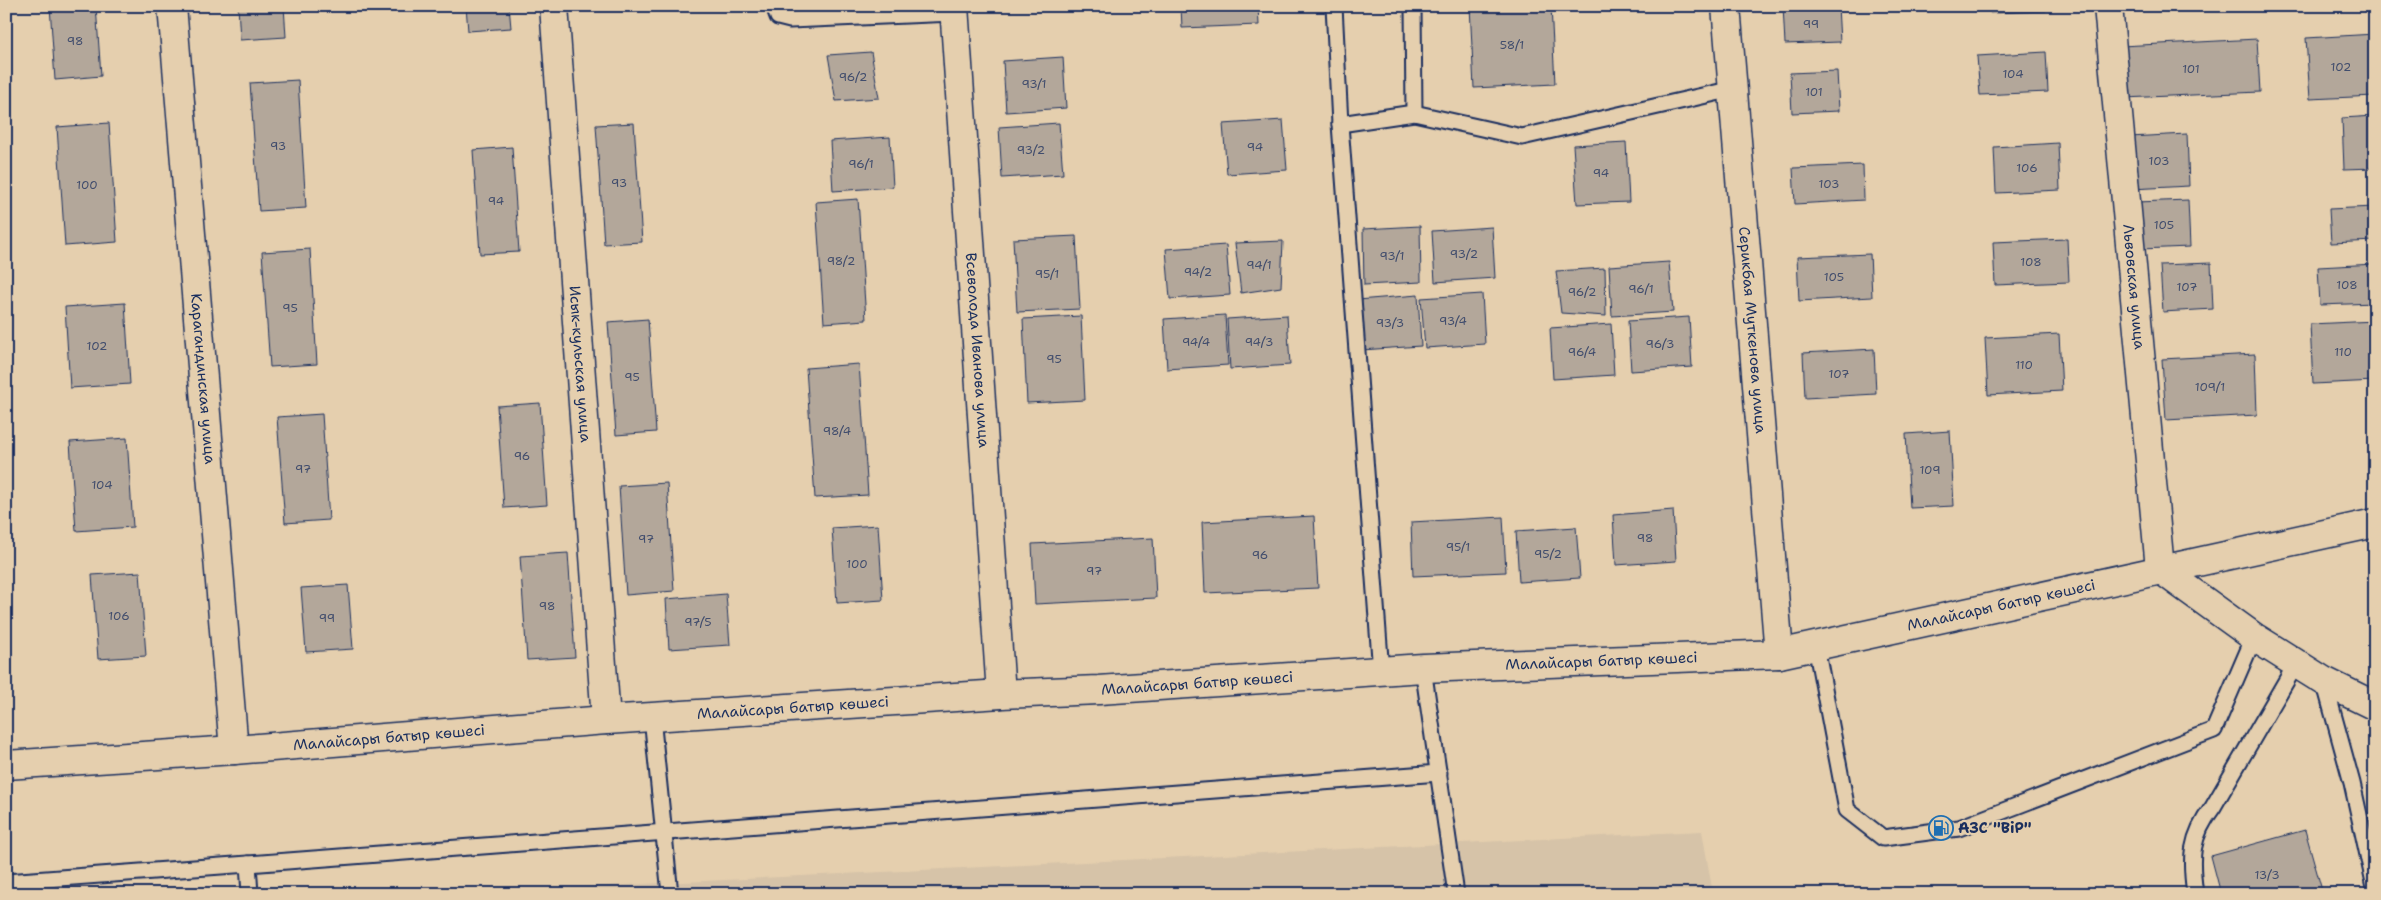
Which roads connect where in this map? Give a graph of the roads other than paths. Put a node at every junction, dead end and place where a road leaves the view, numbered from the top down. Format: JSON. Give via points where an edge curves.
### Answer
{"nodes":[{"id":1,"x":172,"y":6,"type":"edge"},
{"id":2,"x":554,"y":6,"type":"edge"},
{"id":3,"x":774,"y":6,"type":"edge"},
{"id":4,"x":1334,"y":6,"type":"edge"},
{"id":5,"x":1413,"y":6,"type":"edge"},
{"id":6,"x":1726,"y":6,"type":"edge"},
{"id":7,"x":2108,"y":6,"type":"edge"},
{"id":8,"x":954,"y":10,"type":"edge"},
{"id":9,"x":1733,"y":89,"type":"junction"},
{"id":10,"x":1414,"y":113,"type":"junction"},
{"id":11,"x":1340,"y":124,"type":"junction"},
{"id":12,"x":2375,"y":523,"type":"edge"},
{"id":13,"x":2160,"y":570,"type":"junction"},
{"id":14,"x":2254,"y":637,"type":"junction"},
{"id":15,"x":1816,"y":646,"type":"junction"},
{"id":16,"x":1778,"y":654,"type":"junction"},
{"id":17,"x":2296,"y":664,"type":"junction"},
{"id":18,"x":1423,"y":668,"type":"junction"},
{"id":19,"x":1381,"y":672,"type":"junction"},
{"id":20,"x":2324,"y":681,"type":"junction"},
{"id":21,"x":1001,"y":694,"type":"junction"},
{"id":22,"x":2375,"y":706,"type":"edge"},
{"id":23,"x":652,"y":718,"type":"junction"},
{"id":24,"x":606,"y":720,"type":"junction"},
{"id":25,"x":234,"y":750,"type":"junction"},
{"id":26,"x":6,"y":765,"type":"edge"},
{"id":27,"x":1439,"y":773,"type":"junction"},
{"id":28,"x":663,"y":832,"type":"junction"},
{"id":29,"x":248,"y":864,"type":"junction"},
{"id":30,"x":6,"y":882,"type":"edge"},
{"id":31,"x":2375,"y":887,"type":"edge"},
{"id":32,"x":250,"y":894,"type":"edge"},
{"id":33,"x":670,"y":894,"type":"edge"},
{"id":34,"x":1456,"y":894,"type":"edge"},
{"id":35,"x":2195,"y":894,"type":"edge"}],
"edges":[{"from":1,"to":25,"type":"street","name":"Карагандинская улица"},
{"from":2,"to":24,"type":"street","name":"Исык-кульская улица"},
{"from":3,"to":8,"type":"lane","via":[[778,17],[790,20]]},
{"from":4,"to":11,"type":"lane"},
{"from":5,"to":10,"type":"lane"},
{"from":6,"to":9,"type":"street","name":"Серикбая Муткенова улица"},
{"from":7,"to":13,"type":"street","name":"Львовская улица"},
{"from":8,"to":21,"type":"street","name":"Всеволода Иванова улица"},
{"from":9,"to":10,"type":"lane","via":[[1522,137]]},
{"from":9,"to":16,"type":"street","name":"Серикбая Муткенова улица"},
{"from":10,"to":11,"type":"lane"},
{"from":11,"to":19,"type":"lane"},
{"from":12,"to":13,"type":"street","name":"Малайсары батыр көшесі"},
{"from":13,"to":14,"type":"street"},
{"from":13,"to":15,"type":"street","name":"Малайсары батыр көшесі"},
{"from":14,"to":15,"type":"lane","via":[[2214,730],[1959,828],[1884,838],[1847,810]]},
{"from":14,"to":17,"type":"street"},
{"from":15,"to":16,"type":"street","name":"Малайсары батыр көшесі"},
{"from":16,"to":18,"type":"street","name":"Малайсары батыр көшесі"},
{"from":17,"to":20,"type":"street"},
{"from":17,"to":35,"type":"lane","via":[[2213,807],[2201,822],[2193,850]]},
{"from":18,"to":19,"type":"street","name":"Малайсары батыр көшесі"},
{"from":18,"to":27,"type":"lane"},
{"from":19,"to":21,"type":"street","name":"Малайсары батыр көшесі"},
{"from":20,"to":22,"type":"street"},
{"from":20,"to":31,"type":"lane","via":[[2352,783]]},
{"from":21,"to":23,"type":"street","name":"Малайсары батыр көшесі"},
{"from":23,"to":24,"type":"street","name":"Малайсары батыр көшесі"},
{"from":23,"to":28,"type":"lane"},
{"from":24,"to":25,"type":"street","name":"Малайсары батыр көшесі"},
{"from":25,"to":26,"type":"street","name":"Малайсары батыр көшесі"},
{"from":27,"to":28,"type":"lane"},
{"from":27,"to":34,"type":"lane"},
{"from":28,"to":29,"type":"lane"},
{"from":28,"to":33,"type":"lane"},
{"from":29,"to":30,"type":"lane"},
{"from":29,"to":32,"type":"lane"}]}
